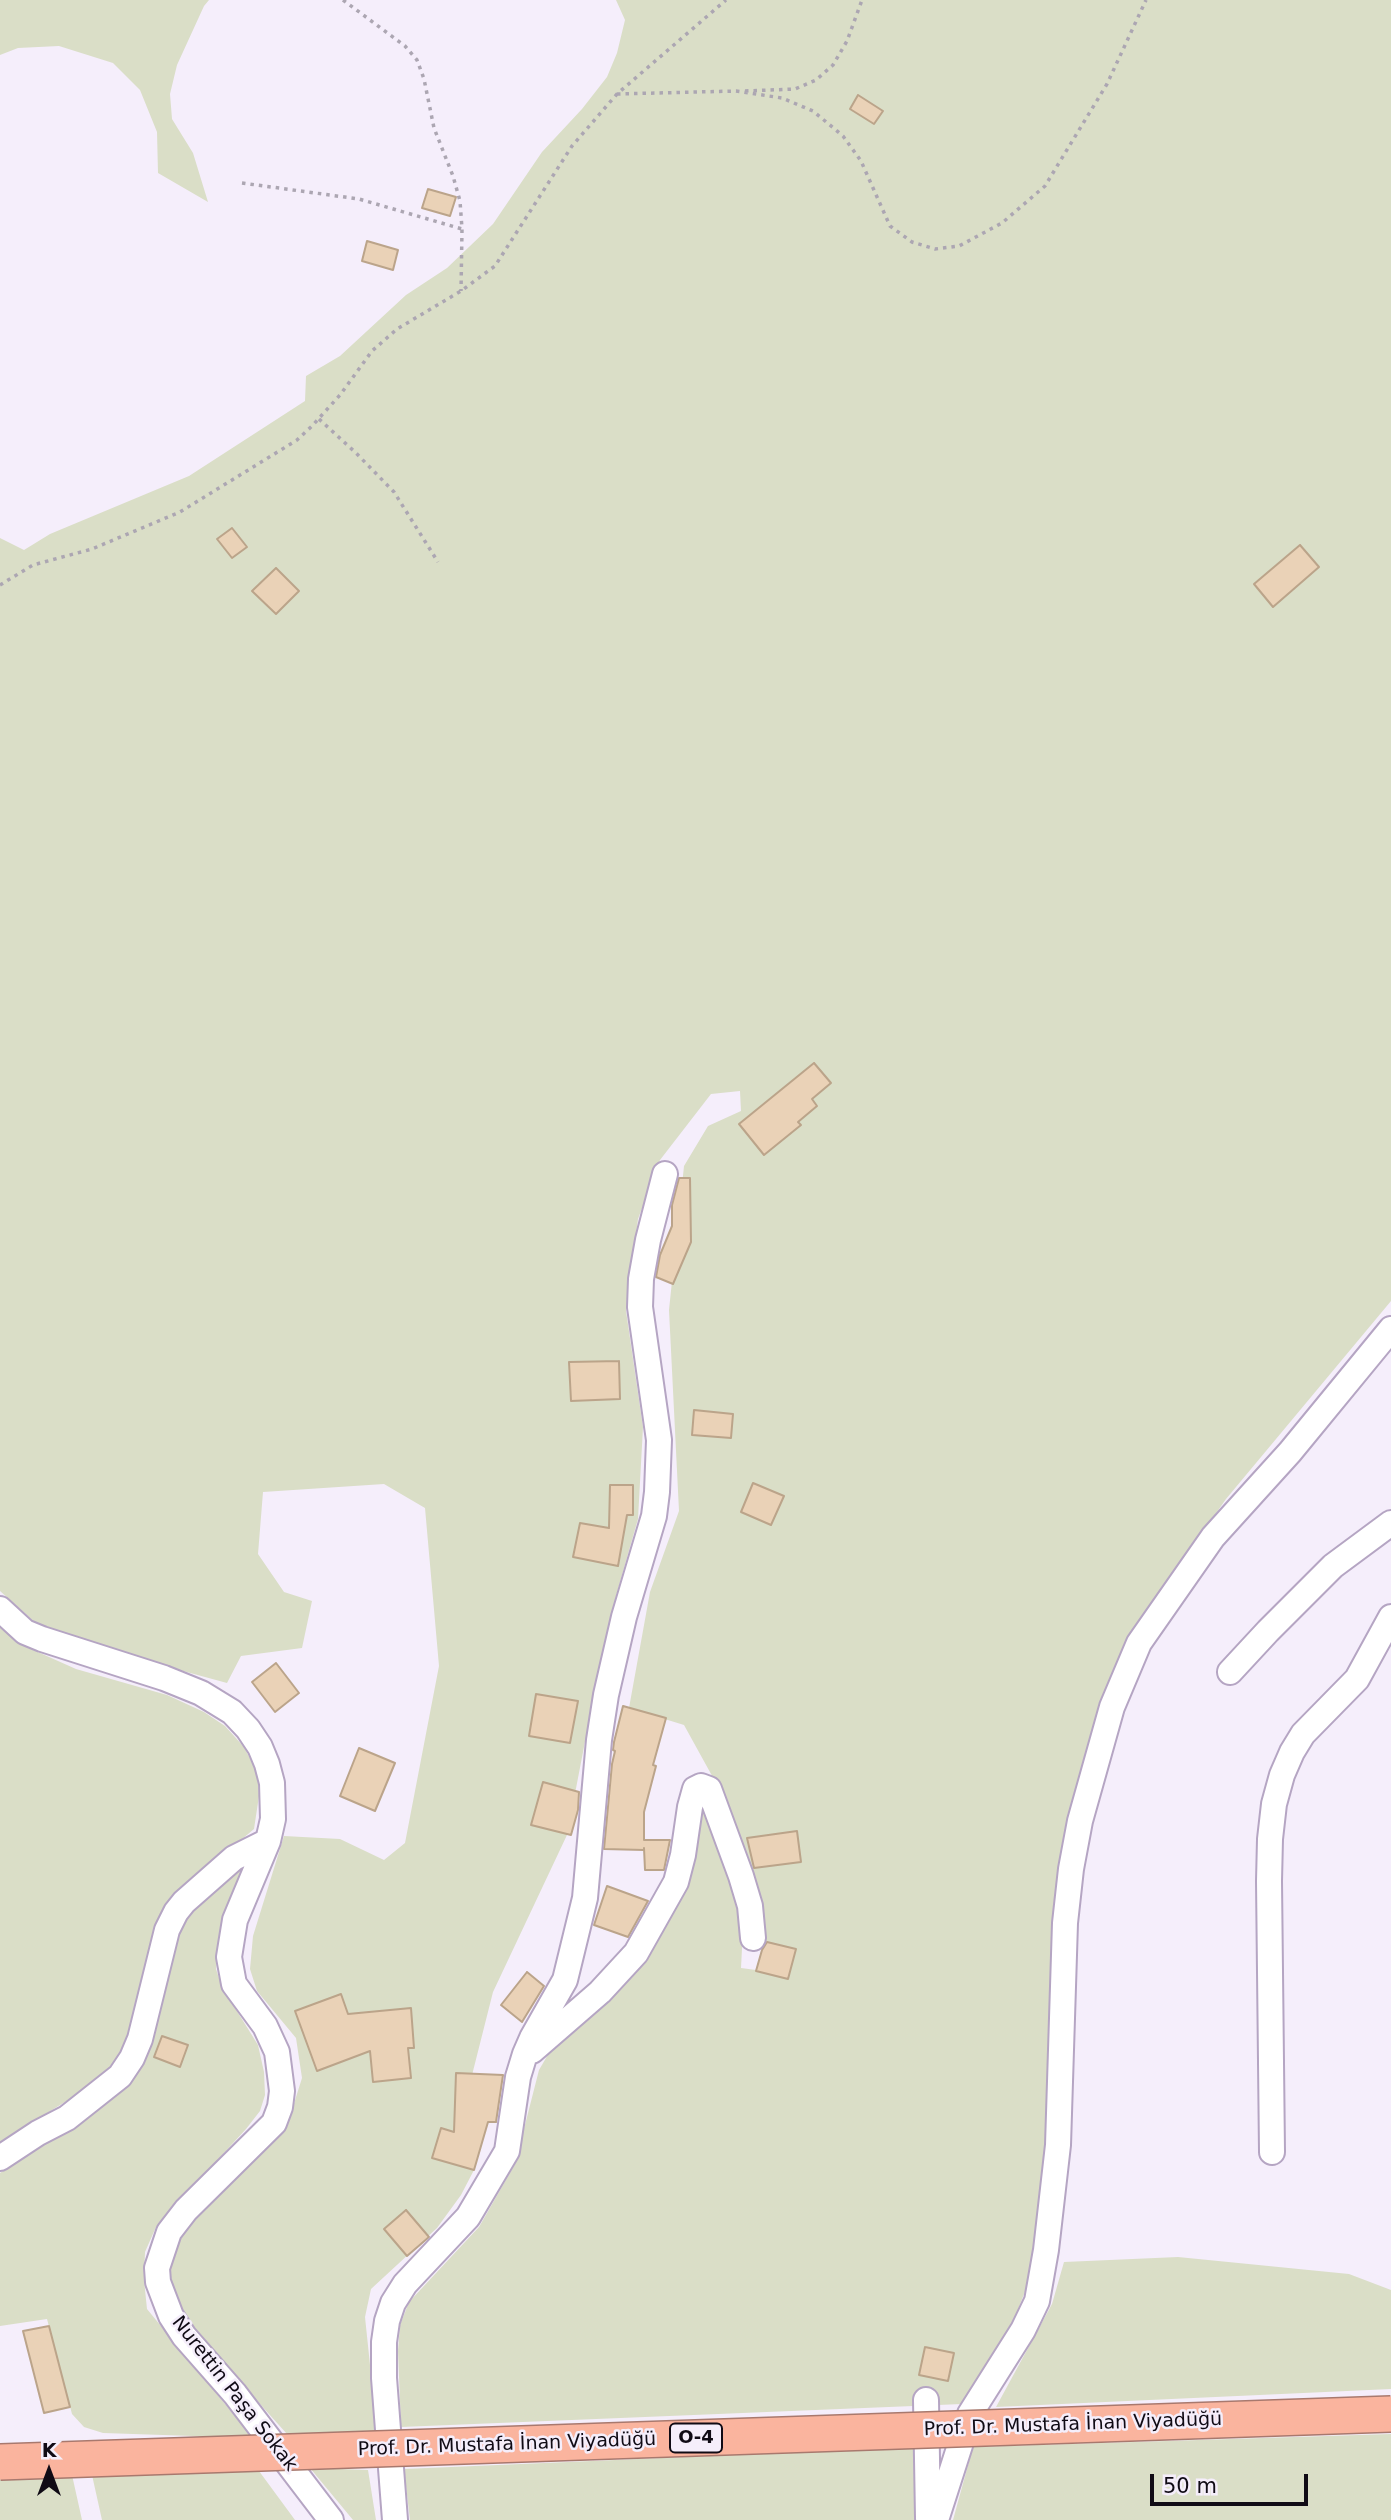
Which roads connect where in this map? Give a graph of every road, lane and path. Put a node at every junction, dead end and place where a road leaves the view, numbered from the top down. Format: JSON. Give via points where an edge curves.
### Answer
{"nodes":[{"id":1,"x":343,"y":0,"type":"edge"},
{"id":2,"x":726,"y":0,"type":"edge"},
{"id":3,"x":862,"y":0,"type":"edge"},
{"id":4,"x":1146,"y":0,"type":"edge"},
{"id":5,"x":736,"y":91,"type":"junction"},
{"id":6,"x":617,"y":94,"type":"junction"},
{"id":7,"x":242,"y":183,"type":"dead end"},
{"id":8,"x":462,"y":229,"type":"junction"},
{"id":9,"x":461,"y":291,"type":"junction"},
{"id":10,"x":318,"y":419,"type":"junction"},
{"id":11,"x":438,"y":562,"type":"dead end"},
{"id":12,"x":0,"y":585,"type":"edge"},
{"id":13,"x":665,"y":1174,"type":"dead end"},
{"id":14,"x":1391,"y":1329,"type":"edge"},
{"id":15,"x":1391,"y":1522,"type":"edge"},
{"id":16,"x":0,"y":1609,"type":"edge"},
{"id":17,"x":1391,"y":1617,"type":"edge"},
{"id":18,"x":1230,"y":1672,"type":"dead end"},
{"id":19,"x":268,"y":1841,"type":"junction"},
{"id":20,"x":753,"y":1938,"type":"dead end"},
{"id":21,"x":524,"y":2058,"type":"junction"},
{"id":22,"x":1272,"y":2152,"type":"dead end"},
{"id":23,"x":0,"y":2158,"type":"edge"},
{"id":24,"x":926,"y":2400,"type":"dead end"},
{"id":25,"x":1391,"y":2414,"type":"edge"},
{"id":26,"x":0,"y":2462,"type":"edge"},
{"id":27,"x":331,"y":2520,"type":"edge"},
{"id":28,"x":395,"y":2520,"type":"edge"},
{"id":29,"x":928,"y":2520,"type":"edge"},
{"id":30,"x":936,"y":2520,"type":"edge"}],
"edges":[{"from":1,"to":8,"type":"path","via":[[417,60],[434,128],[460,201]]},
{"from":2,"to":6,"type":"path"},
{"from":3,"to":5,"type":"path","via":[[847,41],[832,65],[816,79],[795,89]]},
{"from":4,"to":5,"type":"path","via":[[1107,84],[1045,186],[1002,223],[959,246],[935,248],[912,242],[890,226],[861,161],[843,136],[813,111],[782,98]]},
{"from":5,"to":6,"type":"path"},
{"from":6,"to":9,"type":"path","via":[[572,146],[495,266]]},
{"from":7,"to":8,"type":"path","via":[[359,199]]},
{"from":8,"to":9,"type":"path"},
{"from":9,"to":10,"type":"path","via":[[397,329],[372,351]]},
{"from":10,"to":11,"type":"path","via":[[394,492]]},
{"from":10,"to":12,"type":"path","via":[[297,440],[180,512],[92,549],[33,565]]},
{"from":13,"to":21,"type":"street","via":[[648,1240],[640,1307],[659,1440],[654,1516],[606,1695],[585,1898],[573,1957]]},
{"from":14,"to":30,"type":"street","via":[[1213,1537],[1139,1643],[1116,1696],[1080,1821],[1071,1870],[1058,2145],[1037,2301],[970,2414]]},
{"from":15,"to":18,"type":"street","via":[[1333,1566]]},
{"from":16,"to":19,"type":"street","name":"Nurettin Paşa Sokak","via":[[25,1632],[164,1678],[232,1712],[248,1729],[267,1764],[274,1804]]},
{"from":17,"to":22,"type":"street","via":[[1357,1679],[1303,1734],[1282,1775],[1274,1804],[1269,1881]]},
{"from":19,"to":23,"type":"street","via":[[234,1858],[176,1912],[167,1930],[140,2039],[120,2076],[67,2118]]},
{"from":19,"to":27,"type":"street","name":"Nurettin Paşa Sokak","via":[[235,1920],[229,1957],[234,1984],[274,2044],[281,2069],[280,2107],[274,2123],[169,2232],[157,2268],[158,2282],[184,2336],[235,2394]]},
{"from":20,"to":21,"type":"street","via":[[741,1876],[709,1790],[701,1786],[695,1789],[690,1807],[676,1882],[636,1953],[600,1992]]},
{"from":21,"to":28,"type":"street","via":[[507,2151],[468,2217],[405,2284],[387,2321],[384,2378]]},
{"from":24,"to":29,"type":"street"},
{"from":25,"to":26,"type":"highway","name":"Prof. Dr. Mustafa İnan Viyadüğü","number":"O-4","bridge":true}]}
